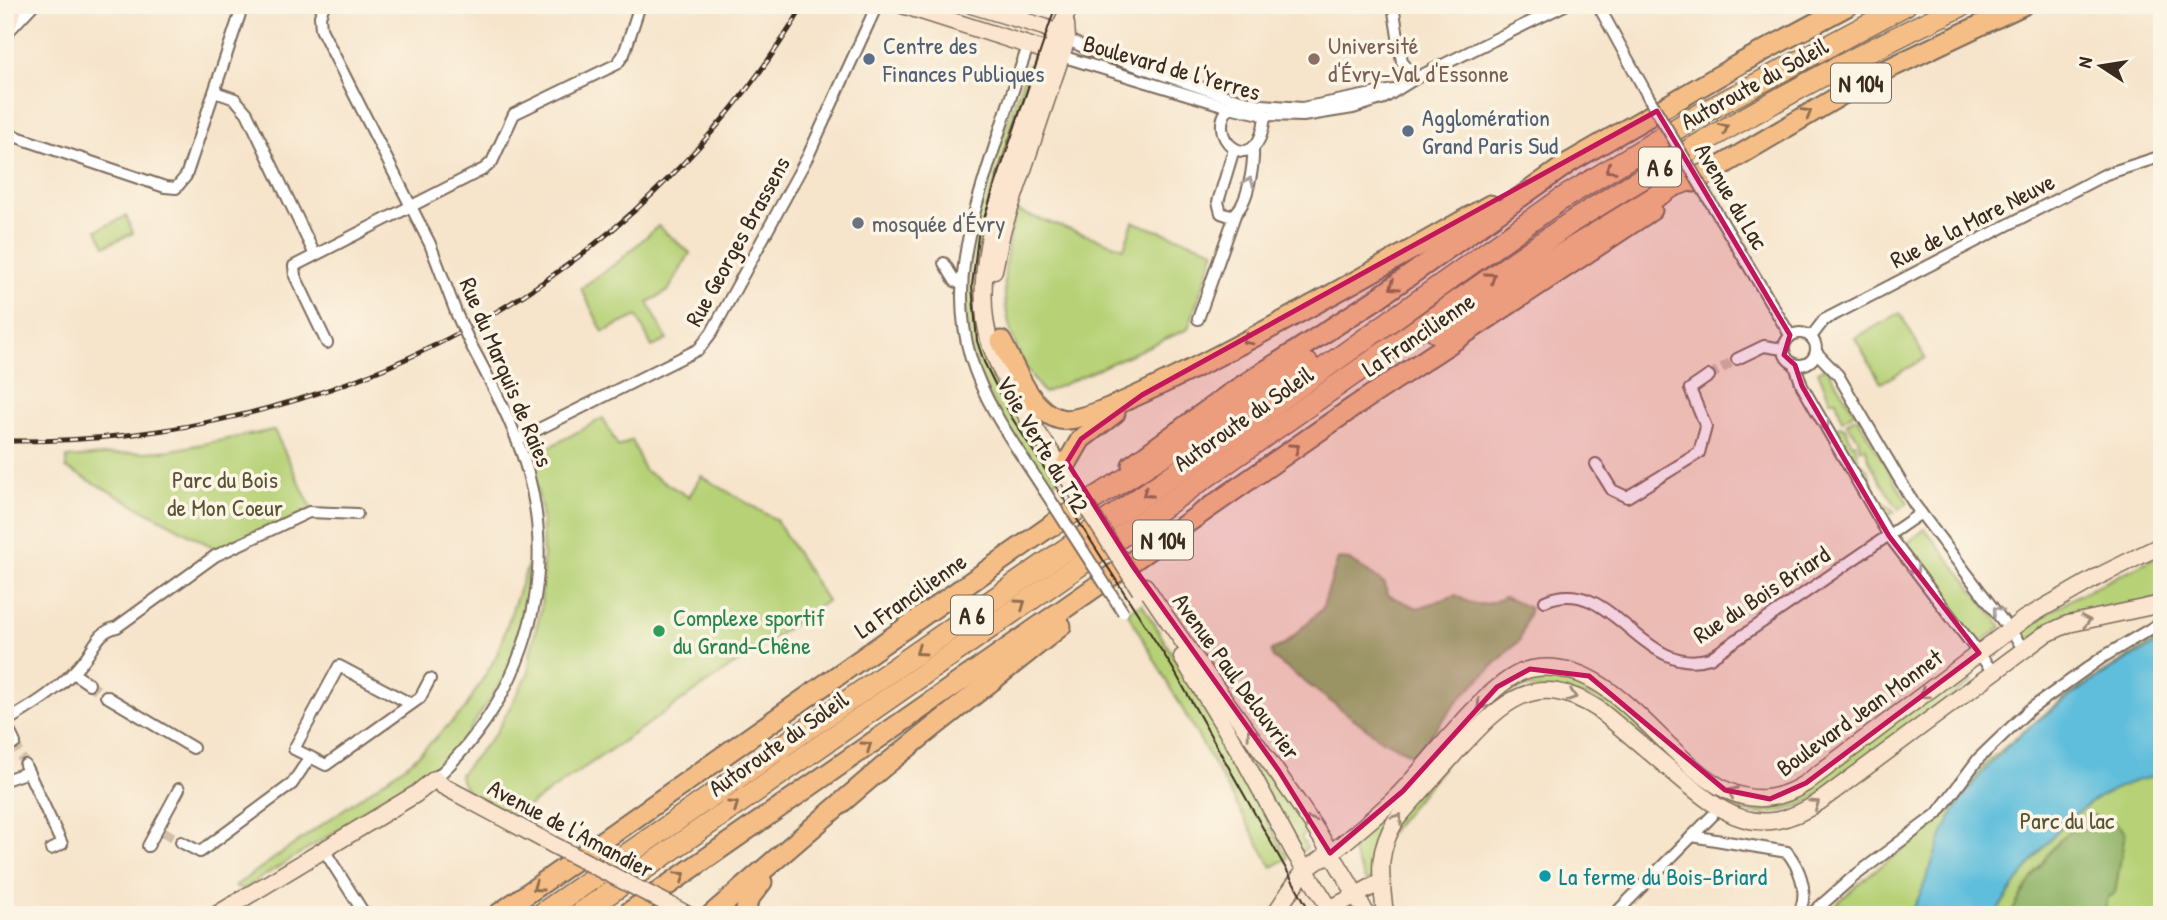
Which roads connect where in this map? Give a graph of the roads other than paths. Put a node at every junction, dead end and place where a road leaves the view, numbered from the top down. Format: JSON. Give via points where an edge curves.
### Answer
{"nodes":[{"id":1,"x":15,"y":5,"type":"edge"},
{"id":2,"x":33,"y":5,"type":"edge"},
{"id":3,"x":243,"y":5,"type":"edge"},
{"id":4,"x":640,"y":5,"type":"edge"},
{"id":5,"x":877,"y":5,"type":"edge"},
{"id":6,"x":902,"y":5,"type":"edge"},
{"id":7,"x":971,"y":5,"type":"edge"},
{"id":8,"x":1031,"y":5,"type":"edge"},
{"id":9,"x":1070,"y":5,"type":"edge"},
{"id":10,"x":1393,"y":5,"type":"edge"},
{"id":11,"x":1564,"y":5,"type":"edge"},
{"id":12,"x":1598,"y":5,"type":"edge"},
{"id":13,"x":1849,"y":5,"type":"edge"},
{"id":14,"x":1905,"y":5,"type":"edge"},
{"id":15,"x":1963,"y":5,"type":"edge"},
{"id":16,"x":2023,"y":5,"type":"edge"},
{"id":17,"x":322,"y":11,"type":"edge"},
{"id":18,"x":1020,"y":20,"type":"junction"},
{"id":19,"x":1063,"y":31,"type":"junction"},
{"id":20,"x":5,"y":34,"type":"edge"},
{"id":21,"x":1029,"y":44,"type":"junction"},
{"id":22,"x":1056,"y":54,"type":"junction"},
{"id":23,"x":1416,"y":78,"type":"junction"},
{"id":24,"x":1393,"y":90,"type":"junction"},
{"id":25,"x":215,"y":92,"type":"junction"},
{"id":26,"x":1229,"y":107,"type":"junction"},
{"id":27,"x":1261,"y":111,"type":"junction"},
{"id":28,"x":5,"y":133,"type":"edge"},
{"id":29,"x":1253,"y":147,"type":"junction"},
{"id":30,"x":1234,"y":149,"type":"junction"},
{"id":31,"x":2162,"y":156,"type":"edge"},
{"id":32,"x":1570,"y":162,"type":"junction"},
{"id":33,"x":1706,"y":183,"type":"junction"},
{"id":34,"x":412,"y":206,"type":"junction"},
{"id":35,"x":1234,"y":215,"type":"junction"},
{"id":36,"x":314,"y":253,"type":"junction"},
{"id":37,"x":944,"y":263,"type":"dead end"},
{"id":38,"x":961,"y":284,"type":"junction"},
{"id":39,"x":1401,"y":311,"type":"junction"},
{"id":40,"x":1198,"y":319,"type":"dead end"},
{"id":41,"x":1790,"y":335,"type":"junction"},
{"id":42,"x":1811,"y":337,"type":"junction"},
{"id":43,"x":1001,"y":341,"type":"junction"},
{"id":44,"x":327,"y":343,"type":"dead end"},
{"id":45,"x":1783,"y":349,"type":"junction"},
{"id":46,"x":1816,"y":352,"type":"junction"},
{"id":47,"x":1376,"y":359,"type":"junction"},
{"id":48,"x":1737,"y":359,"type":"tunnel mouth"},
{"id":49,"x":1795,"y":365,"type":"junction"},
{"id":50,"x":1709,"y":376,"type":"tunnel mouth"},
{"id":51,"x":1142,"y":395,"type":"junction"},
{"id":52,"x":517,"y":440,"type":"junction"},
{"id":53,"x":1595,"y":464,"type":"dead end"},
{"id":54,"x":1067,"y":467,"type":"junction"},
{"id":55,"x":1259,"y":473,"type":"junction"},
{"id":56,"x":1921,"y":513,"type":"junction"},
{"id":57,"x":357,"y":514,"type":"dead end"},
{"id":58,"x":1054,"y":524,"type":"junction"},
{"id":59,"x":1889,"y":536,"type":"junction"},
{"id":60,"x":2162,"y":545,"type":"edge"},
{"id":61,"x":1143,"y":588,"type":"junction"},
{"id":62,"x":1545,"y":601,"type":"dead end"},
{"id":63,"x":2162,"y":604,"type":"edge"},
{"id":64,"x":1123,"y":612,"type":"dead end"},
{"id":65,"x":2162,"y":622,"type":"edge"},
{"id":66,"x":2011,"y":630,"type":"junction"},
{"id":67,"x":2024,"y":649,"type":"junction"},
{"id":68,"x":1979,"y":653,"type":"junction"},
{"id":69,"x":1993,"y":672,"type":"junction"},
{"id":70,"x":73,"y":673,"type":"junction"},
{"id":71,"x":430,"y":679,"type":"dead end"},
{"id":72,"x":89,"y":684,"type":"tunnel mouth"},
{"id":73,"x":106,"y":696,"type":"tunnel mouth"},
{"id":74,"x":411,"y":704,"type":"junction"},
{"id":75,"x":5,"y":722,"type":"edge"},
{"id":76,"x":15,"y":743,"type":"tunnel mouth"},
{"id":77,"x":193,"y":748,"type":"dead end"},
{"id":78,"x":310,"y":757,"type":"junction"},
{"id":79,"x":5,"y":780,"type":"edge"},
{"id":80,"x":431,"y":783,"type":"junction"},
{"id":81,"x":179,"y":789,"type":"dead end"},
{"id":82,"x":1712,"y":816,"type":"dead end"},
{"id":83,"x":809,"y":829,"type":"junction"},
{"id":84,"x":1692,"y":836,"type":"junction"},
{"id":85,"x":181,"y":842,"type":"tunnel mouth"},
{"id":86,"x":148,"y":846,"type":"dead end"},
{"id":87,"x":51,"y":849,"type":"dead end"},
{"id":88,"x":324,"y":850,"type":"junction"},
{"id":89,"x":1330,"y":853,"type":"junction"},
{"id":90,"x":1306,"y":870,"type":"junction"},
{"id":91,"x":1381,"y":882,"type":"junction"},
{"id":92,"x":1356,"y":895,"type":"junction"},
{"id":93,"x":666,"y":909,"type":"edge"},
{"id":94,"x":1327,"y":913,"type":"edge"},
{"id":95,"x":216,"y":915,"type":"edge"},
{"id":96,"x":365,"y":915,"type":"edge"},
{"id":97,"x":497,"y":915,"type":"edge"},
{"id":98,"x":540,"y":915,"type":"edge"},
{"id":99,"x":578,"y":915,"type":"edge"},
{"id":100,"x":625,"y":915,"type":"edge"},
{"id":101,"x":688,"y":915,"type":"edge"},
{"id":102,"x":711,"y":915,"type":"edge"},
{"id":103,"x":745,"y":915,"type":"edge"},
{"id":104,"x":1274,"y":915,"type":"edge"},
{"id":105,"x":1367,"y":915,"type":"edge"},
{"id":106,"x":1385,"y":915,"type":"edge"},
{"id":107,"x":1614,"y":915,"type":"edge"},
{"id":108,"x":1808,"y":915,"type":"edge"}],
"edges":[{"from":1,"to":20,"type":"main road"},
{"from":2,"to":20,"type":"street"},
{"from":3,"to":25,"type":"street"},
{"from":4,"to":34,"type":"street","via":[[617,64],[514,114],[492,162]]},
{"from":5,"to":52,"type":"street","name":"Rue Georges Brassens","via":[[808,156],[699,349]]},
{"from":6,"to":21,"type":"main road"},
{"from":7,"to":18,"type":"main road"},
{"from":8,"to":18,"type":"street"},
{"from":9,"to":19,"type":"main road"},
{"from":10,"to":23,"type":"street","via":[[1402,62]]},
{"from":11,"to":23,"type":"street","name":"Boulevard de l'Yerres"},
{"from":12,"to":33,"type":"street","name":"Avenue du Lac","bridge":true,"via":[[1649,98]]},
{"from":13,"to":32,"type":"highway","name":"La Francilienne"},
{"from":14,"to":39,"type":"highway","name":"Autoroute du Soleil","number":"A 6","one_way":true,"via":[[1793,62],[1636,152]]},
{"from":47,"to":15,"type":"highway","name":"Autoroute du Soleil","number":"A 6","one_way":true,"via":[[1573,221],[1713,135]]},
{"from":33,"to":16,"type":"highway","name":"La Francilienne","number":"N 104","one_way":true,"via":[[1875,75]]},
{"from":17,"to":34,"type":"street","name":"Rue du Marquis de Raies","via":[[321,29]]},
{"from":18,"to":19,"type":"main road"},
{"from":19,"to":22,"type":"main road"},
{"from":19,"to":27,"type":"street","name":"Boulevard de l'Yerres","via":[[1087,49]]},
{"from":21,"to":22,"type":"main road"},
{"from":21,"to":38,"type":"street","name":"Voie Verte du T12","via":[[968,231]]},
{"from":22,"to":26,"type":"street","name":"Boulevard de l'Yerres"},
{"from":22,"to":43,"type":"main road","name":"Avenue Paul Delouvrier","via":[[996,252],[993,289]]},
{"from":22,"to":54,"type":"main road","name":"Avenue Paul Delouvrier","via":[[990,232],[983,286],[990,343],[1001,371]]},
{"from":23,"to":24,"type":"street","name":"Boulevard de l'Yerres"},
{"from":24,"to":27,"type":"street","name":"Boulevard de l'Yerres","via":[[1302,112]]},
{"from":24,"to":27,"type":"street","name":"Boulevard de l'Yerres","via":[[1384,98],[1353,108],[1303,116]]},
{"from":25,"to":28,"type":"street","via":[[186,176],[176,187]]},
{"from":25,"to":36,"type":"street","via":[[235,99],[247,113]]},
{"from":26,"to":27,"type":"street","name":"Boulevard de l'Yerres"},
{"from":26,"to":30,"type":"street","via":[[1223,133]]},
{"from":27,"to":29,"type":"street","via":[[1264,131]]},
{"from":29,"to":30,"type":"street"},
{"from":35,"to":29,"type":"street","one_way":true,"via":[[1254,168]]},
{"from":30,"to":35,"type":"street","via":[[1218,205],[1221,213]]},
{"from":31,"to":42,"type":"street","name":"Rue de la Mare Neuve","via":[[2106,174],[1943,257],[1824,320]]},
{"from":32,"to":51,"type":"highway","one_way":true},
{"from":32,"to":58,"type":"highway","name":"La Francilienne","one_way":true,"via":[[1375,300],[1228,395]]},
{"from":33,"to":41,"type":"street","name":"Avenue du Lac"},
{"from":33,"to":47,"type":"highway","via":[[1673,186],[1393,359]]},
{"from":55,"to":33,"type":"highway","name":"La Francilienne","number":"N 104","one_way":true,"via":[[1451,340]]},
{"from":34,"to":36,"type":"street"},
{"from":34,"to":52,"type":"street","name":"Rue du Marquis de Raies","bridge":true,"via":[[457,315]]},
{"from":35,"to":40,"type":"street"},
{"from":36,"to":44,"type":"street","via":[[293,271]]},
{"from":37,"to":38,"type":"street"},
{"from":38,"to":64,"type":"street","name":"Voie Verte du T12","bridge":true,"via":[[964,334],[989,403]]},
{"from":39,"to":58,"type":"highway","via":[[1242,403]]},
{"from":39,"to":98,"type":"highway","name":"Autoroute du Soleil","number":"A 6","one_way":true,"via":[[1245,425]]},
{"from":41,"to":42,"type":"street","via":[[1800,332]]},
{"from":41,"to":45,"type":"street"},
{"from":42,"to":46,"type":"street"},
{"from":43,"to":51,"type":"highway","via":[[1030,394],[1042,409],[1061,420],[1082,419]]},
{"from":43,"to":54,"type":"main road","name":"Avenue Paul Delouvrier","via":[[1019,390]]},
{"from":45,"to":48,"type":"street","via":[[1764,346]]},
{"from":45,"to":49,"type":"street"},
{"from":46,"to":49,"type":"street","via":[[1807,364]]},
{"from":46,"to":56,"type":"street","via":[[1838,375]]},
{"from":99,"to":47,"type":"highway","name":"Autoroute du Soleil","number":"A 6","one_way":true},
{"from":49,"to":59,"type":"street","one_way":true,"via":[[1802,386]]},
{"from":50,"to":53,"type":"street","via":[[1690,389],[1706,427],[1699,453],[1627,497],[1612,490]]},
{"from":51,"to":54,"type":"highway","via":[[1082,439]]},
{"from":52,"to":80,"type":"street","name":"Rue du Marquis de Raies","via":[[532,489],[538,538],[525,640],[489,719]]},
{"from":54,"to":61,"type":"main road","name":"Avenue Paul Delouvrier","bridge":true},
{"from":55,"to":83,"type":"highway"},
{"from":100,"to":55,"type":"highway","name":"La Francilienne","number":"N 104","one_way":true},
{"from":56,"to":59,"type":"street"},
{"from":66,"to":56,"type":"street","one_way":true},
{"from":57,"to":70,"type":"street","via":[[309,512],[215,556],[117,627],[103,632]]},
{"from":58,"to":97,"type":"highway","name":"La Francilienne","one_way":true},
{"from":59,"to":62,"type":"street","name":"Rue du Bois Briard","via":[[1710,659],[1696,662],[1659,654],[1586,598],[1571,594]]},
{"from":59,"to":68,"type":"street","one_way":true},
{"from":60,"to":66,"type":"main road","name":"Boulevard Jean Monnet","via":[[2099,576]]},
{"from":89,"to":61,"type":"main road","name":"Avenue Paul Delouvrier","one_way":true,"via":[[1279,771]]},
{"from":61,"to":90,"type":"main road","name":"Avenue Paul Delouvrier"},
{"from":67,"to":63,"type":"main road","one_way":true,"via":[[2067,624]]},
{"from":65,"to":108,"type":"street","via":[[2029,710],[1979,758],[1937,814]]},
{"from":66,"to":67,"type":"street"},
{"from":66,"to":68,"type":"main road","name":"Boulevard Jean Monnet"},
{"from":67,"to":69,"type":"main road"},
{"from":68,"to":69,"type":"street"},
{"from":68,"to":89,"type":"main road","name":"Boulevard Jean Monnet","one_way":true,"via":[[1806,783],[1770,799],[1725,790],[1589,676],[1564,668],[1530,669],[1497,687],[1403,791]]},
{"from":91,"to":69,"type":"main road","one_way":true,"via":[[1381,855],[1396,820],[1489,716],[1520,695],[1547,691],[1579,698],[1713,804],[1745,820],[1772,822],[1797,816],[1819,803]]},
{"from":70,"to":72,"type":"street"},
{"from":70,"to":75,"type":"street","via":[[43,699]]},
{"from":71,"to":74,"type":"street"},
{"from":73,"to":77,"type":"street"},
{"from":74,"to":78,"type":"street","via":[[326,765]]},
{"from":74,"to":78,"type":"street","via":[[339,666],[294,749]]},
{"from":75,"to":76,"type":"street"},
{"from":78,"to":85,"type":"street","via":[[292,784],[200,852]]},
{"from":79,"to":87,"type":"street","via":[[27,769],[62,844]]},
{"from":80,"to":88,"type":"main road","name":"Rue du Marquis de Raies"},
{"from":80,"to":93,"type":"main road","name":"Avenue de l'Amandier","bridge":true},
{"from":81,"to":86,"type":"street"},
{"from":82,"to":84,"type":"street"},
{"from":83,"to":102,"type":"highway"},
{"from":83,"to":103,"type":"highway","via":[[755,889]]},
{"from":84,"to":107,"type":"street"},
{"from":84,"to":108,"type":"street","via":[[1787,852],[1802,881],[1806,896],[1801,908]]},
{"from":88,"to":95,"type":"main road","name":"Rue du Marquis de Raies"},
{"from":88,"to":96,"type":"street"},
{"from":89,"to":90,"type":"main road","name":"Boulevard Jean Monnet"},
{"from":89,"to":92,"type":"main road","name":"Avenue Paul Delouvrier"},
{"from":90,"to":94,"type":"main road"},
{"from":90,"to":104,"type":"main road"},
{"from":91,"to":92,"type":"main road"},
{"from":91,"to":106,"type":"main road"},
{"from":92,"to":94,"type":"main road"},
{"from":92,"to":105,"type":"main road","name":"Avenue Paul Delouvrier"},
{"from":93,"to":101,"type":"main road","name":"Avenue de l'Amandier"}]}
